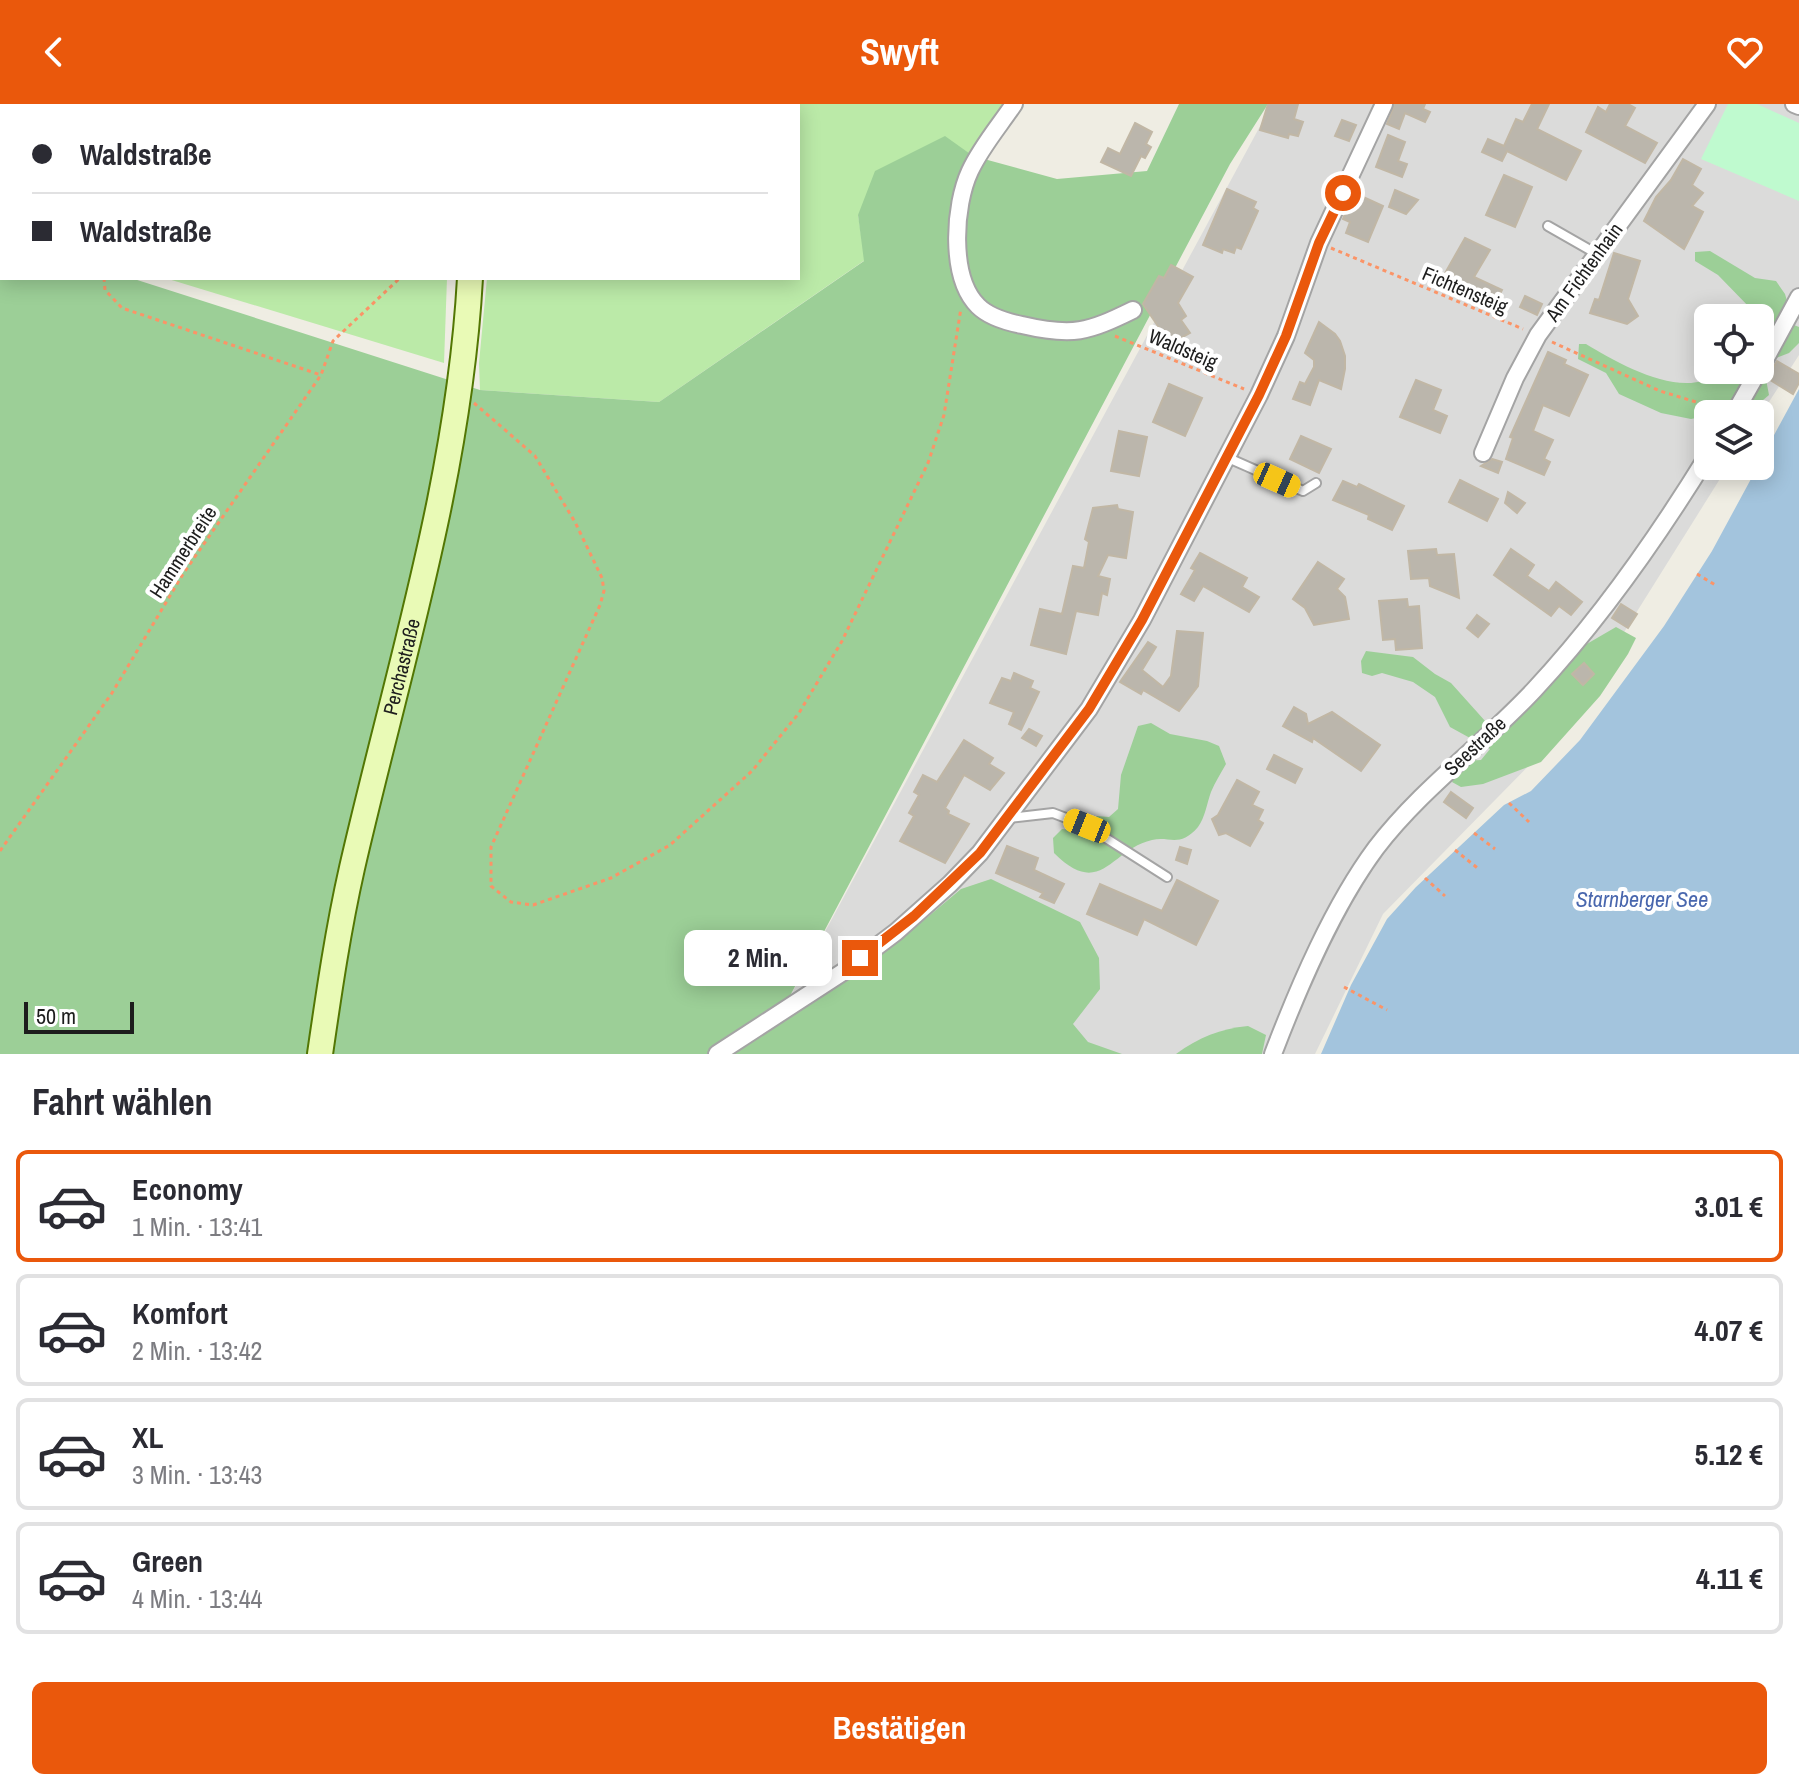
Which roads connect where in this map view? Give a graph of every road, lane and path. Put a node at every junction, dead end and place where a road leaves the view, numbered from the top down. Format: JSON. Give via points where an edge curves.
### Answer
{"nodes":[{"id":1,"x":1014,"y":104,"type":"edge"},
{"id":2,"x":1384,"y":104,"type":"edge"},
{"id":3,"x":1707,"y":104,"type":"edge"},
{"id":4,"x":1548,"y":226,"type":"dead end"},
{"id":5,"x":1319,"y":243,"type":"junction"},
{"id":6,"x":1597,"y":254,"type":"junction"},
{"id":7,"x":104,"y":280,"type":"edge"},
{"id":8,"x":398,"y":280,"type":"edge"},
{"id":9,"x":470,"y":280,"type":"edge"},
{"id":10,"x":965,"y":285,"type":"junction"},
{"id":11,"x":1799,"y":297,"type":"edge"},
{"id":12,"x":1133,"y":310,"type":"dead end"},
{"id":13,"x":1095,"y":329,"type":"junction"},
{"id":14,"x":1538,"y":335,"type":"junction"},
{"id":15,"x":1774,"y":344,"type":"edge"},
{"id":16,"x":321,"y":375,"type":"junction"},
{"id":17,"x":1259,"y":395,"type":"junction"},
{"id":18,"x":460,"y":397,"type":"junction"},
{"id":19,"x":1694,"y":402,"type":"edge"},
{"id":20,"x":1483,"y":453,"type":"dead end"},
{"id":21,"x":1226,"y":457,"type":"junction"},
{"id":22,"x":1694,"y":477,"type":"edge"},
{"id":23,"x":1316,"y":483,"type":"dead end"},
{"id":24,"x":1697,"y":574,"type":"dead end"},
{"id":25,"x":1717,"y":586,"type":"dead end"},
{"id":26,"x":1509,"y":803,"type":"dead end"},
{"id":27,"x":1007,"y":818,"type":"junction"},
{"id":28,"x":1529,"y":822,"type":"dead end"},
{"id":29,"x":1474,"y":833,"type":"dead end"},
{"id":30,"x":1495,"y":849,"type":"dead end"},
{"id":31,"x":1455,"y":850,"type":"dead end"},
{"id":32,"x":0,"y":851,"type":"edge"},
{"id":33,"x":1480,"y":870,"type":"dead end"},
{"id":34,"x":1167,"y":877,"type":"dead end"},
{"id":35,"x":1425,"y":878,"type":"dead end"},
{"id":36,"x":1445,"y":896,"type":"dead end"},
{"id":37,"x":1344,"y":987,"type":"dead end"},
{"id":38,"x":1387,"y":1010,"type":"dead end"},
{"id":39,"x":320,"y":1054,"type":"edge"},
{"id":40,"x":717,"y":1054,"type":"edge"},
{"id":41,"x":1273,"y":1054,"type":"edge"}],
"edges":[{"from":1,"to":10,"type":"street","via":[[970,170],[964,191],[958,240]]},
{"from":2,"to":5,"type":"street"},
{"from":3,"to":6,"type":"street","name":"Am Fichtenhain"},
{"from":4,"to":6,"type":"lane"},
{"from":5,"to":14,"type":"path","name":"Fichtensteig"},
{"from":5,"to":17,"type":"street"},
{"from":6,"to":14,"type":"street","name":"Am Fichtenhain"},
{"from":7,"to":16,"type":"path","via":[[105,290],[122,308]]},
{"from":8,"to":16,"type":"path","name":"Hammerbreite","via":[[333,341]]},
{"from":9,"to":18,"type":"main road","name":"Perchastraße"},
{"from":10,"to":13,"type":"street","via":[[979,307],[1002,320],[1058,332]]},
{"from":10,"to":18,"type":"path","via":[[944,415],[928,463],[842,641],[799,713],[752,771],[670,845],[611,878],[533,905],[511,902],[491,886],[491,847],[604,591],[575,522],[535,456],[478,404]]},
{"from":11,"to":15,"type":"street"},
{"from":12,"to":13,"type":"street"},
{"from":13,"to":17,"type":"path","name":"Waldsteig"},
{"from":14,"to":19,"type":"path","name":"Fichtensteig"},
{"from":14,"to":20,"type":"street","name":"Am Fichtenhain"},
{"from":16,"to":32,"type":"path","name":"Hammerbreite","via":[[183,574],[112,693]]},
{"from":17,"to":21,"type":"street"},
{"from":18,"to":39,"type":"main road","name":"Perchastraße","via":[[422,583],[352,869]]},
{"from":21,"to":23,"type":"lane","via":[[1303,491]]},
{"from":21,"to":27,"type":"street","via":[[1118,663]]},
{"from":22,"to":41,"type":"street","name":"Seestraße","via":[[1601,613],[1532,692],[1377,847],[1335,914]]},
{"from":24,"to":25,"type":"path"},
{"from":26,"to":28,"type":"path"},
{"from":27,"to":34,"type":"lane","via":[[1053,813],[1087,826]]},
{"from":27,"to":40,"type":"street","via":[[960,873],[896,932]]},
{"from":29,"to":30,"type":"path"},
{"from":31,"to":33,"type":"path"},
{"from":35,"to":36,"type":"path"},
{"from":37,"to":38,"type":"path"}]}
